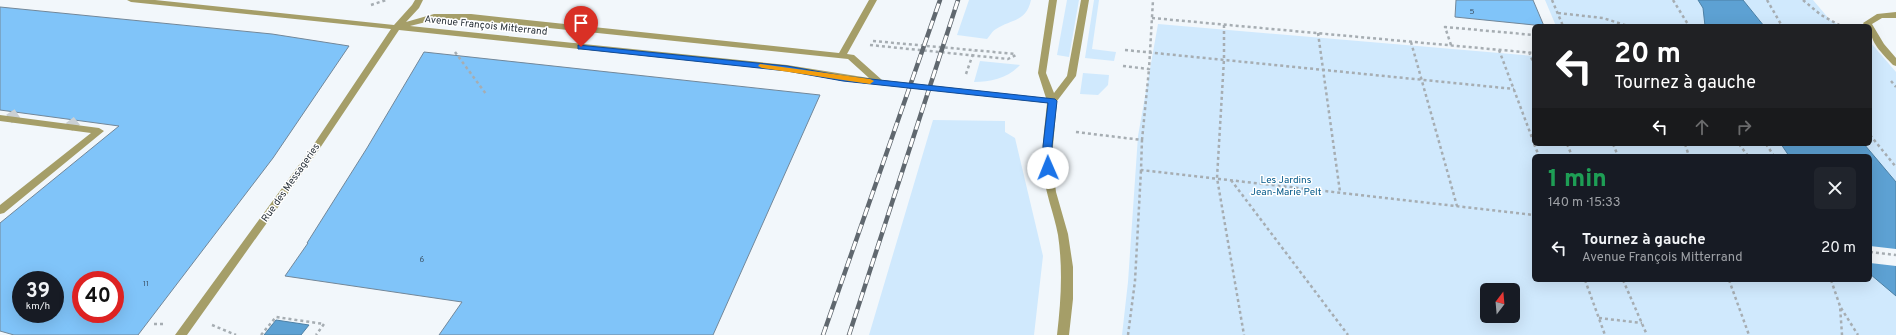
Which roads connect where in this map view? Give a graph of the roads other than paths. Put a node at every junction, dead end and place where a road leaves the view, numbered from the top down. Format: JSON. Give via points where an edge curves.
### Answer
{"nodes":[{"id":1,"x":131,"y":0,"type":"edge"},
{"id":2,"x":419,"y":0,"type":"edge"},
{"id":3,"x":873,"y":0,"type":"edge"},
{"id":4,"x":1053,"y":0,"type":"edge"},
{"id":5,"x":1085,"y":0,"type":"edge"},
{"id":6,"x":1896,"y":15,"type":"edge"},
{"id":7,"x":1871,"y":24,"type":"edge"},
{"id":8,"x":396,"y":28,"type":"junction"},
{"id":9,"x":1872,"y":31,"type":"edge"},
{"id":10,"x":842,"y":56,"type":"junction"},
{"id":11,"x":1896,"y":63,"type":"edge"},
{"id":12,"x":879,"y":82,"type":"junction"},
{"id":13,"x":1052,"y":101,"type":"junction"},
{"id":14,"x":0,"y":118,"type":"edge"},
{"id":15,"x":0,"y":210,"type":"edge"},
{"id":16,"x":180,"y":335,"type":"edge"},
{"id":17,"x":1063,"y":335,"type":"edge"}],
"edges":[{"from":1,"to":8,"type":"street","name":"Avenue François Mitterrand"},
{"from":2,"to":8,"type":"street","name":"Rue des Messageries"},
{"from":3,"to":10,"type":"street"},
{"from":4,"to":13,"type":"street","via":[[1042,73]]},
{"from":5,"to":13,"type":"street","via":[[1071,76]]},
{"from":6,"to":7,"type":"street","via":[[1880,16]]},
{"from":8,"to":10,"type":"street","via":[[434,17],[471,17]]},
{"from":8,"to":12,"type":"street","name":"Avenue François Mitterrand","via":[[787,68]]},
{"from":8,"to":16,"type":"street","name":"Rue des Messageries","via":[[315,149]]},
{"from":9,"to":11,"type":"street"},
{"from":10,"to":12,"type":"street","via":[[851,57]]},
{"from":12,"to":13,"type":"street","name":"Avenue François Mitterrand"},
{"from":13,"to":17,"type":"street","via":[[1048,168],[1063,234],[1067,267]]},
{"from":14,"to":15,"type":"street","via":[[98,131]]}]}
